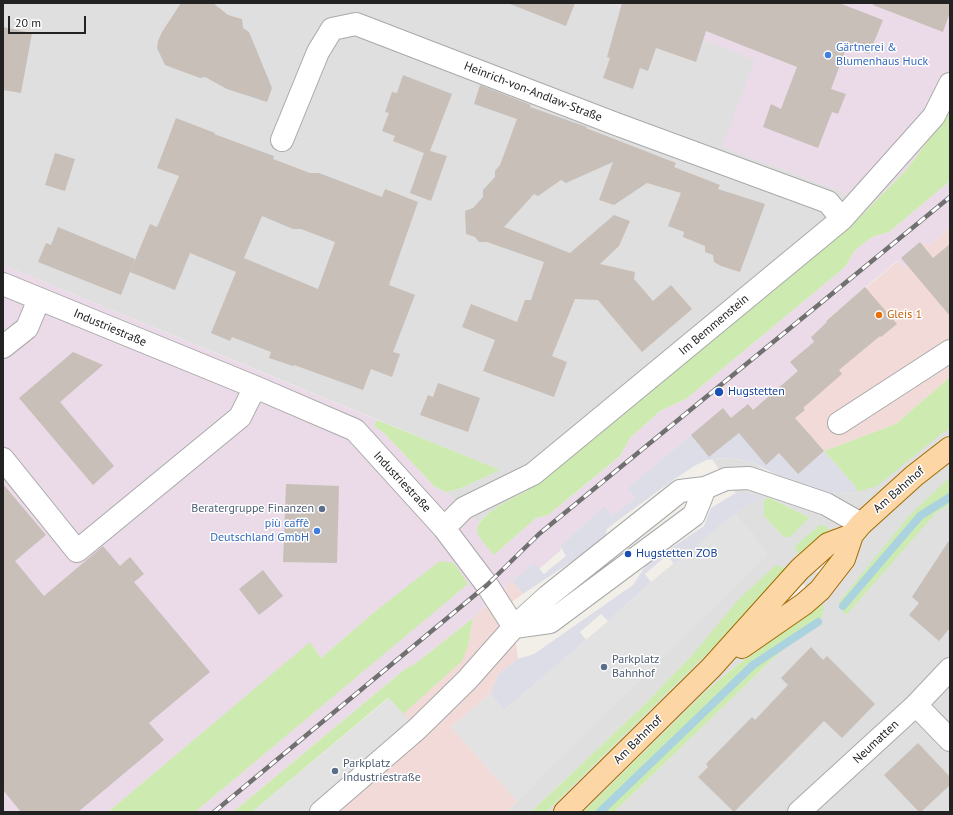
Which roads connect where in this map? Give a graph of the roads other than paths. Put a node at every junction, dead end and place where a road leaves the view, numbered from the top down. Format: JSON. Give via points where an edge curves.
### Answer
{"nodes":[{"id":1,"x":950,"y":84,"type":"edge"},
{"id":2,"x":282,"y":140,"type":"dead end"},
{"id":3,"x":842,"y":219,"type":"junction"},
{"id":4,"x":3,"y":284,"type":"edge"},
{"id":5,"x":39,"y":299,"type":"junction"},
{"id":6,"x":3,"y":347,"type":"edge"},
{"id":7,"x":950,"y":351,"type":"edge"},
{"id":8,"x":255,"y":387,"type":"junction"},
{"id":9,"x":839,"y":423,"type":"dead end"},
{"id":10,"x":950,"y":448,"type":"edge"},
{"id":11,"x":3,"y":460,"type":"edge"},
{"id":12,"x":444,"y":528,"type":"junction"},
{"id":13,"x":856,"y":530,"type":"junction"},
{"id":14,"x":514,"y":627,"type":"junction"},
{"id":15,"x":711,"y":668,"type":"junction"},
{"id":16,"x":950,"y":669,"type":"edge"},
{"id":17,"x":916,"y":705,"type":"junction"},
{"id":18,"x":950,"y":740,"type":"edge"},
{"id":19,"x":321,"y":812,"type":"edge"},
{"id":20,"x":565,"y":812,"type":"edge"},
{"id":21,"x":799,"y":812,"type":"edge"}],
"edges":[{"from":1,"to":3,"type":"street","name":"Im Bemmenstein","via":[[934,116]]},
{"from":2,"to":3,"type":"street","name":"Heinrich-von-Andlaw-Straße","via":[[318,52],[332,29],[356,24],[828,202]]},
{"from":3,"to":12,"type":"street","name":"Im Bemmenstein","via":[[533,474],[464,508]]},
{"from":4,"to":5,"type":"street","name":"Industriestraße"},
{"from":5,"to":6,"type":"street","via":[[27,328]]},
{"from":5,"to":8,"type":"street","name":"Industriestraße"},
{"from":7,"to":9,"type":"street"},
{"from":8,"to":11,"type":"street","via":[[240,417],[77,551]]},
{"from":8,"to":12,"type":"street","name":"Industriestraße","via":[[355,430]]},
{"from":10,"to":13,"type":"main road","name":"Am Bahnhof","via":[[914,476]]},
{"from":12,"to":14,"type":"street","name":"Industriestraße","via":[[483,579]]},
{"from":13,"to":14,"type":"street","via":[[826,504],[749,478],[726,479],[704,488],[680,491],[548,596]]},
{"from":13,"to":15,"type":"main road","name":"Am Bahnhof","via":[[828,544],[800,569]]},
{"from":13,"to":15,"type":"main road","name":"Am Bahnhof","via":[[844,559],[820,590],[804,604]]},
{"from":14,"to":19,"type":"street","via":[[439,708]]},
{"from":15,"to":20,"type":"main road","name":"Am Bahnhof"},
{"from":16,"to":17,"type":"street","name":"Neumatten"},
{"from":17,"to":18,"type":"street"},
{"from":17,"to":21,"type":"street","name":"Neumatten"}]}
